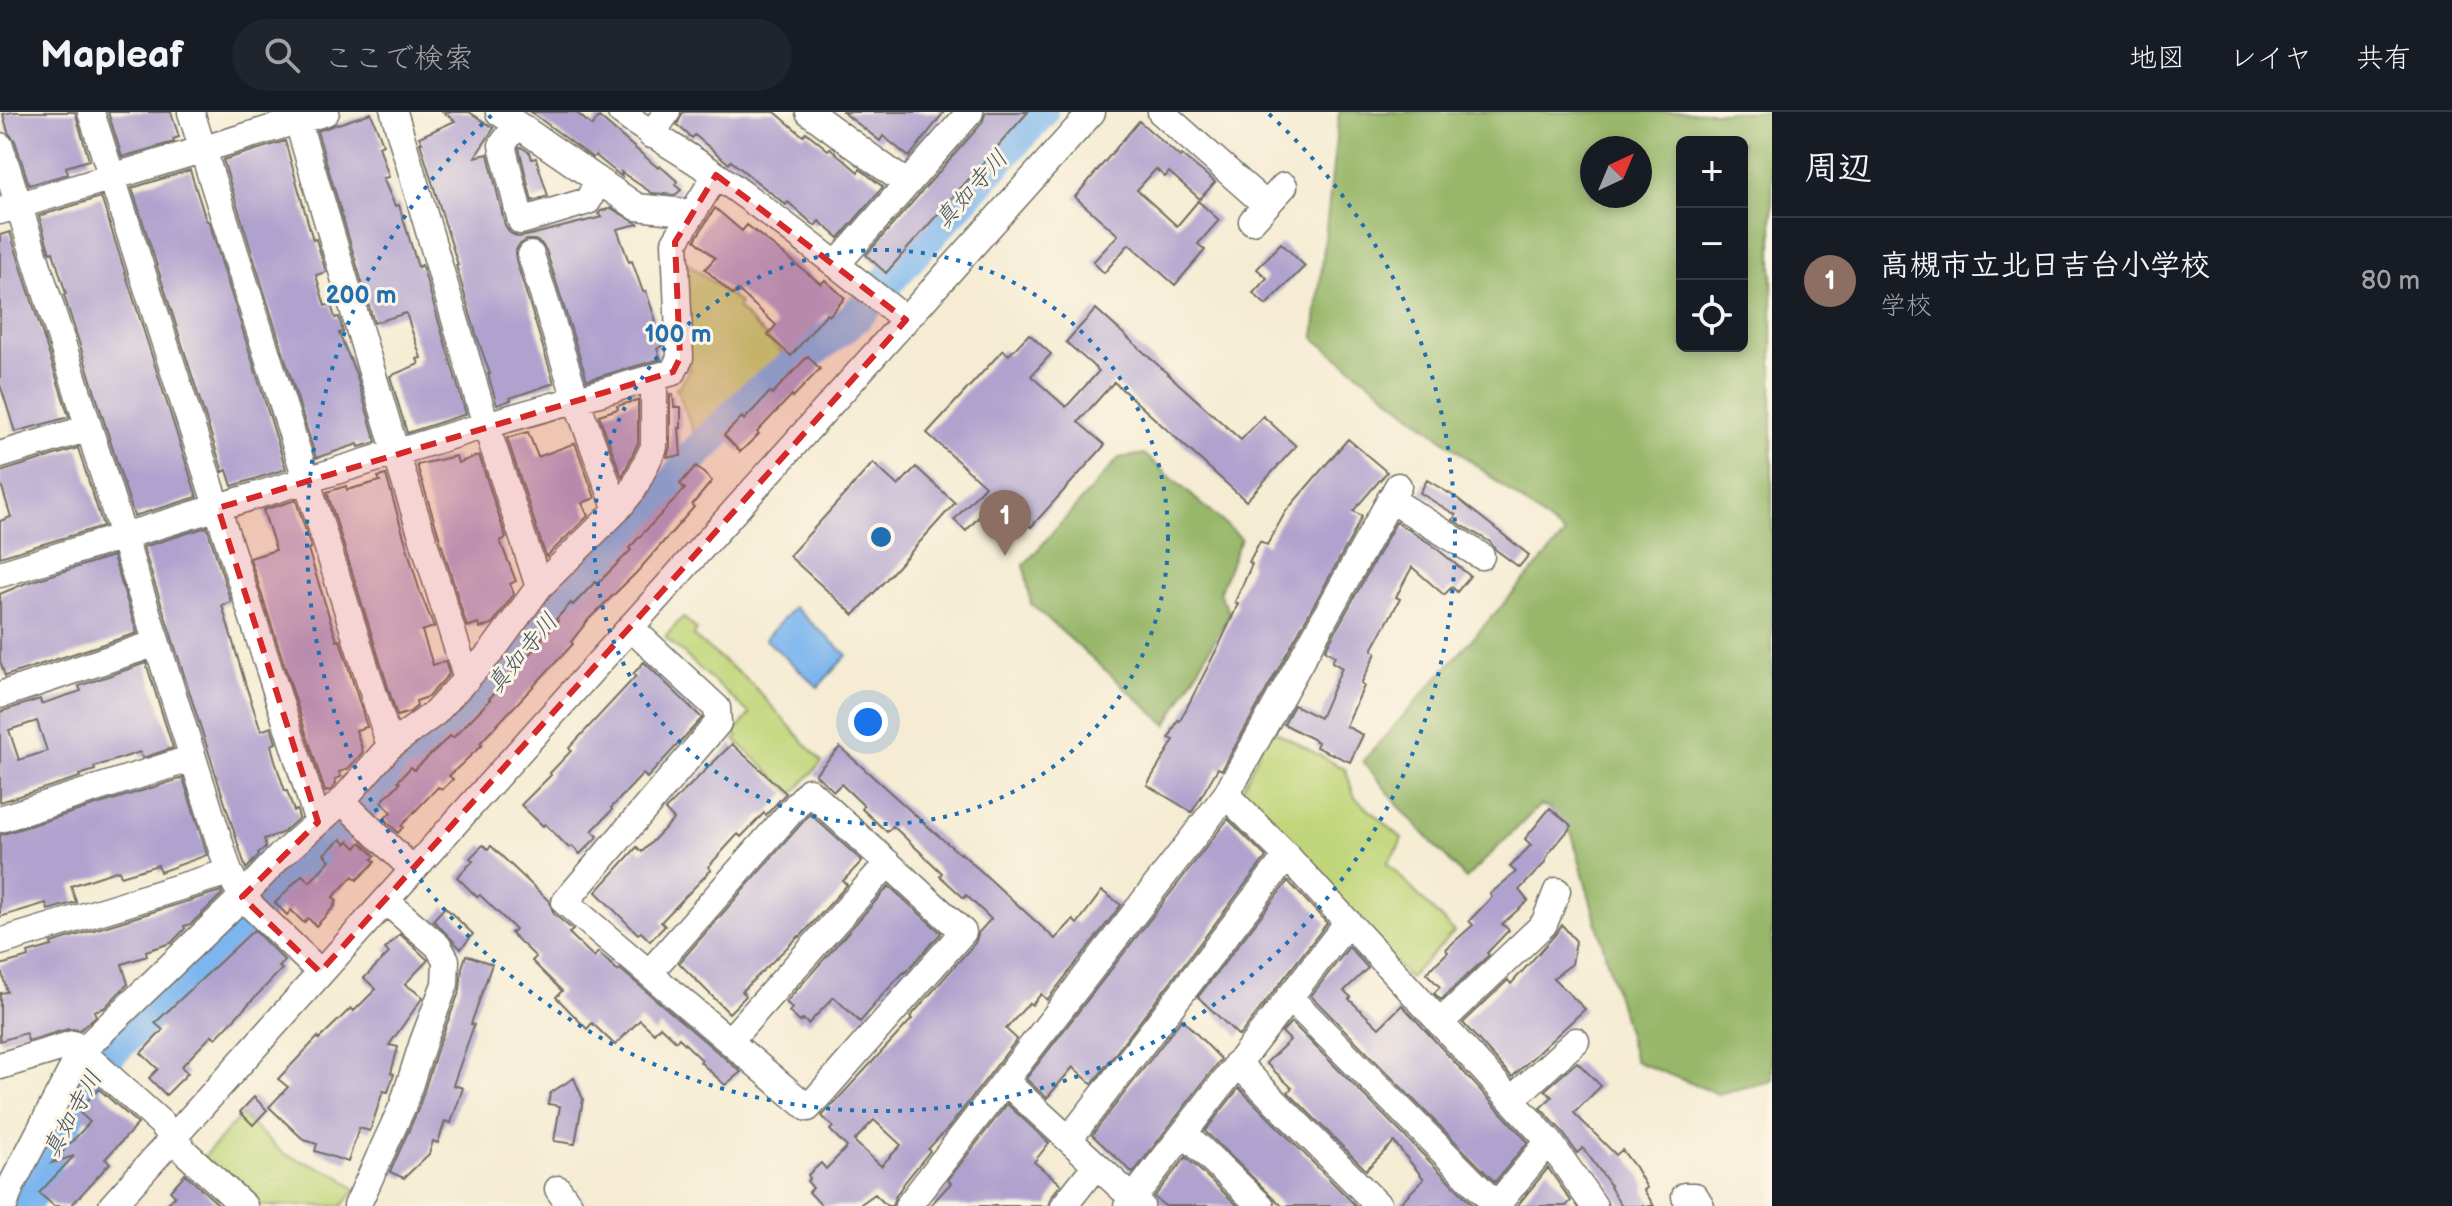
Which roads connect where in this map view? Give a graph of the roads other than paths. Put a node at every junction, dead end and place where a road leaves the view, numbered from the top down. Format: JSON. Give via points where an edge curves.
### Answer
{"nodes":[{"id":1,"x":91,"y":112,"type":"edge"},
{"id":2,"x":191,"y":112,"type":"edge"},
{"id":3,"x":326,"y":112,"type":"edge"},
{"id":4,"x":394,"y":112,"type":"edge"},
{"id":5,"x":621,"y":112,"type":"edge"},
{"id":6,"x":667,"y":112,"type":"edge"},
{"id":7,"x":809,"y":112,"type":"edge"},
{"id":8,"x":970,"y":112,"type":"edge"},
{"id":9,"x":1092,"y":112,"type":"edge"},
{"id":10,"x":1161,"y":112,"type":"edge"},
{"id":11,"x":296,"y":116,"type":"edge"},
{"id":12,"x":508,"y":118,"type":"edge"},
{"id":13,"x":651,"y":135,"type":"junction"},
{"id":14,"x":0,"y":146,"type":"edge"},
{"id":15,"x":203,"y":150,"type":"junction"},
{"id":16,"x":716,"y":175,"type":"junction"},
{"id":17,"x":110,"y":176,"type":"junction"},
{"id":18,"x":598,"y":180,"type":"junction"},
{"id":19,"x":907,"y":184,"type":"junction"},
{"id":20,"x":1267,"y":204,"type":"dead end"},
{"id":21,"x":10,"y":208,"type":"edge"},
{"id":22,"x":693,"y":213,"type":"junction"},
{"id":23,"x":531,"y":255,"type":"dead end"},
{"id":24,"x":837,"y":264,"type":"junction"},
{"id":25,"x":906,"y":320,"type":"junction"},
{"id":26,"x":654,"y":377,"type":"junction"},
{"id":27,"x":576,"y":399,"type":"junction"},
{"id":28,"x":486,"y":425,"type":"junction"},
{"id":29,"x":89,"y":428,"type":"junction"},
{"id":30,"x":1,"y":453,"type":"edge"},
{"id":31,"x":396,"y":453,"type":"junction"},
{"id":32,"x":307,"y":481,"type":"junction"},
{"id":33,"x":218,"y":508,"type":"junction"},
{"id":34,"x":617,"y":510,"type":"junction"},
{"id":35,"x":123,"y":536,"type":"junction"},
{"id":36,"x":1481,"y":556,"type":"dead end"},
{"id":37,"x":0,"y":574,"type":"edge"},
{"id":38,"x":539,"y":587,"type":"junction"},
{"id":39,"x":631,"y":628,"type":"junction"},
{"id":40,"x":157,"y":643,"type":"junction"},
{"id":41,"x":467,"y":679,"type":"junction"},
{"id":42,"x":0,"y":695,"type":"edge"},
{"id":43,"x":390,"y":746,"type":"junction"},
{"id":44,"x":193,"y":758,"type":"junction"},
{"id":45,"x":1226,"y":795,"type":"junction"},
{"id":46,"x":342,"y":801,"type":"junction"},
{"id":47,"x":0,"y":819,"type":"edge"},
{"id":48,"x":318,"y":822,"type":"junction"},
{"id":49,"x":1287,"y":856,"type":"junction"},
{"id":50,"x":888,"y":863,"type":"junction"},
{"id":51,"x":413,"y":870,"type":"junction"},
{"id":52,"x":229,"y":872,"type":"junction"},
{"id":53,"x":1557,"y":891,"type":"dead end"},
{"id":54,"x":242,"y":897,"type":"junction"},
{"id":55,"x":387,"y":902,"type":"junction"},
{"id":56,"x":1348,"y":922,"type":"junction"},
{"id":57,"x":0,"y":942,"type":"edge"},
{"id":58,"x":320,"y":972,"type":"junction"},
{"id":59,"x":649,"y":973,"type":"junction"},
{"id":60,"x":1289,"y":997,"type":"junction"},
{"id":61,"x":1440,"y":1023,"type":"junction"},
{"id":62,"x":729,"y":1041,"type":"junction"},
{"id":63,"x":1576,"y":1041,"type":"dead end"},
{"id":64,"x":81,"y":1052,"type":"junction"},
{"id":65,"x":1237,"y":1063,"type":"junction"},
{"id":66,"x":0,"y":1066,"type":"edge"},
{"id":67,"x":1005,"y":1081,"type":"junction"},
{"id":68,"x":1511,"y":1100,"type":"junction"},
{"id":69,"x":1184,"y":1133,"type":"junction"},
{"id":70,"x":174,"y":1138,"type":"junction"},
{"id":71,"x":1069,"y":1139,"type":"junction"},
{"id":72,"x":1549,"y":1141,"type":"junction"},
{"id":73,"x":1096,"y":1165,"type":"junction"},
{"id":74,"x":5,"y":1194,"type":"edge"},
{"id":75,"x":1133,"y":1203,"type":"edge"},
{"id":76,"x":112,"y":1206,"type":"edge"},
{"id":77,"x":244,"y":1206,"type":"edge"},
{"id":78,"x":357,"y":1206,"type":"edge"},
{"id":79,"x":908,"y":1206,"type":"edge"},
{"id":80,"x":1064,"y":1206,"type":"edge"},
{"id":81,"x":1261,"y":1206,"type":"edge"},
{"id":82,"x":1379,"y":1206,"type":"edge"},
{"id":83,"x":1496,"y":1206,"type":"edge"},
{"id":84,"x":1594,"y":1206,"type":"edge"}],
"edges":[{"from":1,"to":17,"type":"street"},
{"from":2,"to":15,"type":"street"},
{"from":3,"to":11,"type":"street"},
{"from":4,"to":28,"type":"street"},
{"from":5,"to":13,"type":"street"},
{"from":6,"to":13,"type":"street"},
{"from":7,"to":19,"type":"street"},
{"from":8,"to":19,"type":"street"},
{"from":9,"to":25,"type":"street"},
{"from":10,"to":20,"type":"street"},
{"from":11,"to":15,"type":"street"},
{"from":11,"to":31,"type":"street"},
{"from":12,"to":18,"type":"street"},
{"from":12,"to":18,"type":"street","via":[[502,145],[521,221],[588,201]]},
{"from":13,"to":16,"type":"street"},
{"from":14,"to":21,"type":"street"},
{"from":15,"to":17,"type":"street"},
{"from":15,"to":32,"type":"street"},
{"from":16,"to":22,"type":"street"},
{"from":16,"to":24,"type":"street"},
{"from":17,"to":21,"type":"street"},
{"from":17,"to":33,"type":"street"},
{"from":18,"to":22,"type":"street","via":[[637,207]]},
{"from":19,"to":24,"type":"street"},
{"from":21,"to":29,"type":"street"},
{"from":22,"to":26,"type":"street","via":[[675,242],[680,358],[673,372]]},
{"from":23,"to":27,"type":"street"},
{"from":24,"to":25,"type":"street"},
{"from":25,"to":39,"type":"street"},
{"from":26,"to":27,"type":"street"},
{"from":26,"to":34,"type":"street","via":[[654,447]]},
{"from":27,"to":28,"type":"street"},
{"from":27,"to":34,"type":"street"},
{"from":28,"to":31,"type":"street"},
{"from":28,"to":38,"type":"street"},
{"from":29,"to":30,"type":"street"},
{"from":29,"to":35,"type":"street"},
{"from":31,"to":32,"type":"street"},
{"from":31,"to":41,"type":"street"},
{"from":32,"to":33,"type":"street"},
{"from":32,"to":43,"type":"street"},
{"from":33,"to":35,"type":"street"},
{"from":33,"to":48,"type":"street"},
{"from":34,"to":38,"type":"street"},
{"from":35,"to":37,"type":"street"},
{"from":35,"to":40,"type":"street"},
{"from":36,"to":45,"type":"street","via":[[1394,493]]},
{"from":38,"to":41,"type":"street"},
{"from":39,"to":51,"type":"street"},
{"from":39,"to":59,"type":"street","via":[[717,708],[718,723],[565,902]]},
{"from":40,"to":42,"type":"street"},
{"from":40,"to":44,"type":"street"},
{"from":41,"to":43,"type":"street","via":[[435,713]]},
{"from":43,"to":46,"type":"street"},
{"from":44,"to":47,"type":"street"},
{"from":44,"to":52,"type":"street"},
{"from":45,"to":49,"type":"street"},
{"from":45,"to":67,"type":"street"},
{"from":46,"to":48,"type":"street"},
{"from":46,"to":51,"type":"street"},
{"from":48,"to":54,"type":"street"},
{"from":49,"to":56,"type":"street"},
{"from":49,"to":71,"type":"street"},
{"from":50,"to":59,"type":"street","via":[[809,791]]},
{"from":50,"to":62,"type":"street"},
{"from":50,"to":62,"type":"street","via":[[963,932],[808,1108]]},
{"from":51,"to":55,"type":"street"},
{"from":52,"to":54,"type":"street"},
{"from":52,"to":57,"type":"street"},
{"from":53,"to":61,"type":"street","via":[[1544,924]]},
{"from":54,"to":58,"type":"street"},
{"from":54,"to":64,"type":"street"},
{"from":55,"to":58,"type":"street"},
{"from":55,"to":78,"type":"street","via":[[438,946],[446,960],[445,984],[403,1105]]},
{"from":56,"to":60,"type":"street"},
{"from":56,"to":61,"type":"street"},
{"from":58,"to":70,"type":"street"},
{"from":59,"to":62,"type":"street"},
{"from":60,"to":65,"type":"street"},
{"from":60,"to":83,"type":"street"},
{"from":61,"to":68,"type":"street"},
{"from":63,"to":68,"type":"street"},
{"from":64,"to":66,"type":"street","via":[[73,1044]]},
{"from":64,"to":70,"type":"street"},
{"from":64,"to":74,"type":"street"},
{"from":65,"to":69,"type":"street"},
{"from":65,"to":82,"type":"street"},
{"from":67,"to":71,"type":"street"},
{"from":67,"to":79,"type":"street"},
{"from":68,"to":72,"type":"street"},
{"from":69,"to":75,"type":"street"},
{"from":69,"to":81,"type":"street"},
{"from":70,"to":76,"type":"street"},
{"from":70,"to":77,"type":"street"},
{"from":71,"to":73,"type":"street"},
{"from":72,"to":83,"type":"street"},
{"from":72,"to":84,"type":"street"},
{"from":73,"to":75,"type":"street"},
{"from":73,"to":80,"type":"street"}]}
